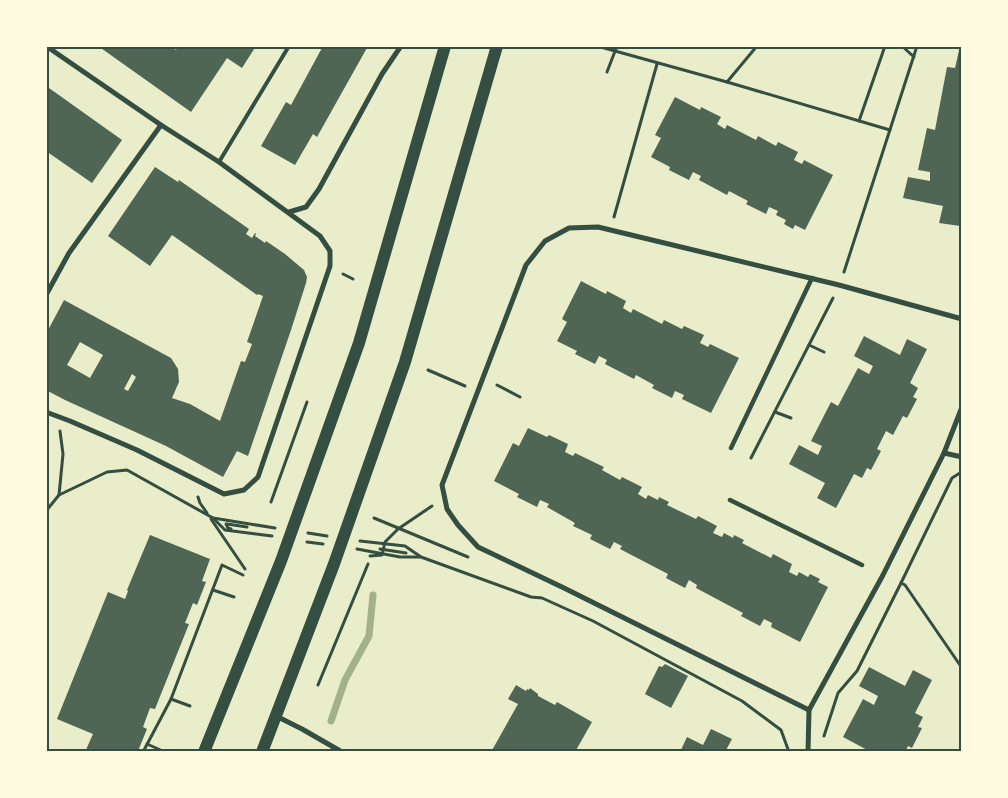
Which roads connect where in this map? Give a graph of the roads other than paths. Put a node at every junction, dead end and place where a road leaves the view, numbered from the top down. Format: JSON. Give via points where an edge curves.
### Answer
{"nodes":[{"id":1,"x":46,"y":46,"type":"edge"},
{"id":2,"x":289,"y":46,"type":"edge"},
{"id":3,"x":401,"y":46,"type":"edge"},
{"id":4,"x":445,"y":46,"type":"edge"},
{"id":5,"x":497,"y":46,"type":"edge"},
{"id":6,"x":161,"y":125,"type":"junction"},
{"id":7,"x":219,"y":162,"type":"junction"},
{"id":8,"x":289,"y":212,"type":"junction"},
{"id":9,"x":812,"y":278,"type":"junction"},
{"id":10,"x":46,"y":295,"type":"edge"},
{"id":11,"x":962,"y":319,"type":"edge"},
{"id":12,"x":962,"y":407,"type":"edge"},
{"id":13,"x":46,"y":412,"type":"edge"},
{"id":14,"x":730,"y":448,"type":"dead end"},
{"id":15,"x":944,"y":453,"type":"junction"},
{"id":16,"x":962,"y":457,"type":"edge"},
{"id":17,"x":730,"y":500,"type":"dead end"},
{"id":18,"x":862,"y":565,"type":"dead end"},
{"id":19,"x":809,"y":710,"type":"junction"},
{"id":20,"x":276,"y":716,"type":"junction"},
{"id":21,"x":204,"y":752,"type":"edge"},
{"id":22,"x":262,"y":752,"type":"edge"},
{"id":23,"x":342,"y":752,"type":"edge"},
{"id":24,"x":808,"y":752,"type":"edge"}],
"edges":[{"from":1,"to":6,"type":"street"},
{"from":2,"to":7,"type":"lane"},
{"from":3,"to":8,"type":"street","via":[[382,74],[319,189],[306,207]]},
{"from":4,"to":21,"type":"main road","via":[[359,343],[281,561]]},
{"from":5,"to":20,"type":"main road","via":[[405,362]]},
{"from":6,"to":7,"type":"street"},
{"from":6,"to":10,"type":"street","via":[[69,253]]},
{"from":7,"to":8,"type":"street"},
{"from":8,"to":13,"type":"street","via":[[320,236],[330,251],[330,266],[258,477],[244,490],[224,494],[137,450]]},
{"from":9,"to":11,"type":"street"},
{"from":9,"to":14,"type":"street"},
{"from":9,"to":19,"type":"street","via":[[598,227],[569,228],[545,241],[526,265],[442,486],[447,509],[478,547]]},
{"from":12,"to":15,"type":"street"},
{"from":15,"to":16,"type":"street"},
{"from":15,"to":19,"type":"street","via":[[883,575]]},
{"from":17,"to":18,"type":"street"},
{"from":19,"to":24,"type":"street"},
{"from":20,"to":22,"type":"main road"},
{"from":20,"to":23,"type":"street"}]}
